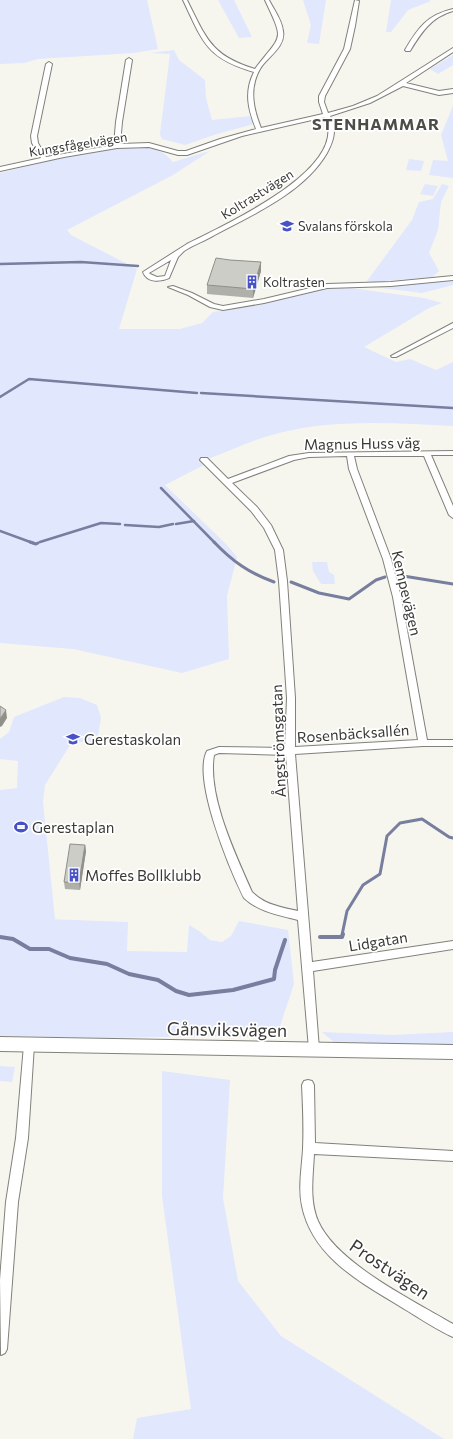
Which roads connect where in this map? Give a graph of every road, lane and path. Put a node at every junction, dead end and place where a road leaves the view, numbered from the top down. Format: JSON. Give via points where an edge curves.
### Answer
{"nodes":[{"id":1,"x":185,"y":0,"type":"edge"},
{"id":2,"x":266,"y":0,"type":"edge"},
{"id":3,"x":356,"y":1,"type":"dead end"},
{"id":4,"x":453,"y":10,"type":"edge"},
{"id":5,"x":408,"y":50,"type":"dead end"},
{"id":6,"x":453,"y":50,"type":"edge"},
{"id":7,"x":129,"y":60,"type":"dead end"},
{"id":8,"x":49,"y":64,"type":"dead end"},
{"id":9,"x":257,"y":71,"type":"junction"},
{"id":10,"x":402,"y":84,"type":"junction"},
{"id":11,"x":453,"y":91,"type":"edge"},
{"id":12,"x":328,"y":115,"type":"junction"},
{"id":13,"x":260,"y":130,"type":"junction"},
{"id":14,"x":117,"y":146,"type":"junction"},
{"id":15,"x":44,"y":159,"type":"junction"},
{"id":16,"x":0,"y":170,"type":"edge"},
{"id":17,"x":179,"y":252,"type":"junction"},
{"id":18,"x":453,"y":278,"type":"edge"},
{"id":19,"x":171,"y":287,"type":"dead end"},
{"id":20,"x":453,"y":324,"type":"edge"},
{"id":21,"x":394,"y":356,"type":"dead end"},
{"id":22,"x":453,"y":453,"type":"edge"},
{"id":23,"x":350,"y":454,"type":"junction"},
{"id":24,"x":427,"y":454,"type":"junction"},
{"id":25,"x":204,"y":460,"type":"dead end"},
{"id":26,"x":228,"y":482,"type":"junction"},
{"id":27,"x":453,"y":516,"type":"edge"},
{"id":28,"x":422,"y":743,"type":"junction"},
{"id":29,"x":453,"y":743,"type":"edge"},
{"id":30,"x":290,"y":751,"type":"junction"},
{"id":31,"x":302,"y":916,"type":"junction"},
{"id":32,"x":453,"y":945,"type":"edge"},
{"id":33,"x":308,"y":967,"type":"junction"},
{"id":34,"x":0,"y":1044,"type":"edge"},
{"id":35,"x":29,"y":1045,"type":"junction"},
{"id":36,"x":314,"y":1049,"type":"junction"},
{"id":37,"x":453,"y":1052,"type":"edge"},
{"id":38,"x":308,"y":1085,"type":"dead end"},
{"id":39,"x":309,"y":1148,"type":"junction"},
{"id":40,"x":453,"y":1156,"type":"edge"},
{"id":41,"x":453,"y":1331,"type":"edge"},
{"id":42,"x":1,"y":1349,"type":"edge"}],
"edges":[{"from":1,"to":9,"type":"street","via":[[206,43],[213,51],[236,65]]},
{"from":2,"to":9,"type":"street","via":[[281,30],[281,37]]},
{"from":3,"to":12,"type":"street","name":"Koltrastvägen","via":[[347,49],[322,96],[321,106]]},
{"from":4,"to":5,"type":"street","via":[[438,14],[429,20]]},
{"from":6,"to":10,"type":"street"},
{"from":7,"to":14,"type":"street"},
{"from":8,"to":15,"type":"street","via":[[34,136]]},
{"from":9,"to":13,"type":"street","via":[[250,95],[250,106]]},
{"from":10,"to":11,"type":"street","via":[[439,93]]},
{"from":10,"to":12,"type":"street","via":[[369,101]]},
{"from":12,"to":13,"type":"street"},
{"from":12,"to":17,"type":"street","name":"Koltrastvägen","via":[[332,128],[329,146],[314,168],[276,197]]},
{"from":13,"to":14,"type":"street","name":"Kungsfågelvägen","via":[[182,154],[149,145]]},
{"from":14,"to":15,"type":"street","name":"Kungsfågelvägen"},
{"from":15,"to":16,"type":"street","name":"Kungsfågelvägen"},
{"from":17,"to":17,"type":"street","name":"Koltrastvägen","via":[[150,269],[146,272],[147,275],[159,280],[167,277]]},
{"from":18,"to":19,"type":"street","via":[[391,284],[328,286],[223,308],[212,306]]},
{"from":20,"to":21,"type":"street"},
{"from":22,"to":24,"type":"street","name":"Magnus Huss väg"},
{"from":23,"to":24,"type":"street","name":"Magnus Huss väg"},
{"from":23,"to":26,"type":"street","name":"Magnus Huss väg","via":[[292,458]]},
{"from":23,"to":28,"type":"street","name":"Kempevägen","via":[[387,559],[397,597]]},
{"from":24,"to":27,"type":"street"},
{"from":25,"to":26,"type":"street","name":"Ångströmsgatan"},
{"from":26,"to":30,"type":"street","name":"Ångströmsgatan","via":[[268,527],[279,550],[284,581],[292,698]]},
{"from":28,"to":29,"type":"street","name":"Rosenbäcksallén"},
{"from":28,"to":30,"type":"street","name":"Rosenbäcksallén"},
{"from":30,"to":31,"type":"street","name":"Ångströmsgatan"},
{"from":30,"to":31,"type":"street","name":"Rosenbäcksallén","via":[[214,751],[209,756],[208,778],[223,833],[248,895],[264,907]]},
{"from":31,"to":33,"type":"street","name":"Ångströmsgatan"},
{"from":32,"to":33,"type":"street","name":"Lidgatan"},
{"from":33,"to":36,"type":"street","name":"Ångströmsgatan"},
{"from":34,"to":35,"type":"main road","name":"Gånsviksvägen"},
{"from":35,"to":36,"type":"main road","name":"Gånsviksvägen"},
{"from":35,"to":42,"type":"street","via":[[22,1138],[12,1202]]},
{"from":36,"to":37,"type":"main road","name":"Gånsviksvägen"},
{"from":38,"to":39,"type":"street","name":"Prostvägen"},
{"from":39,"to":40,"type":"street"},
{"from":39,"to":41,"type":"street","name":"Prostvägen","via":[[306,1186],[308,1207],[325,1244],[342,1262],[361,1275]]}]}
